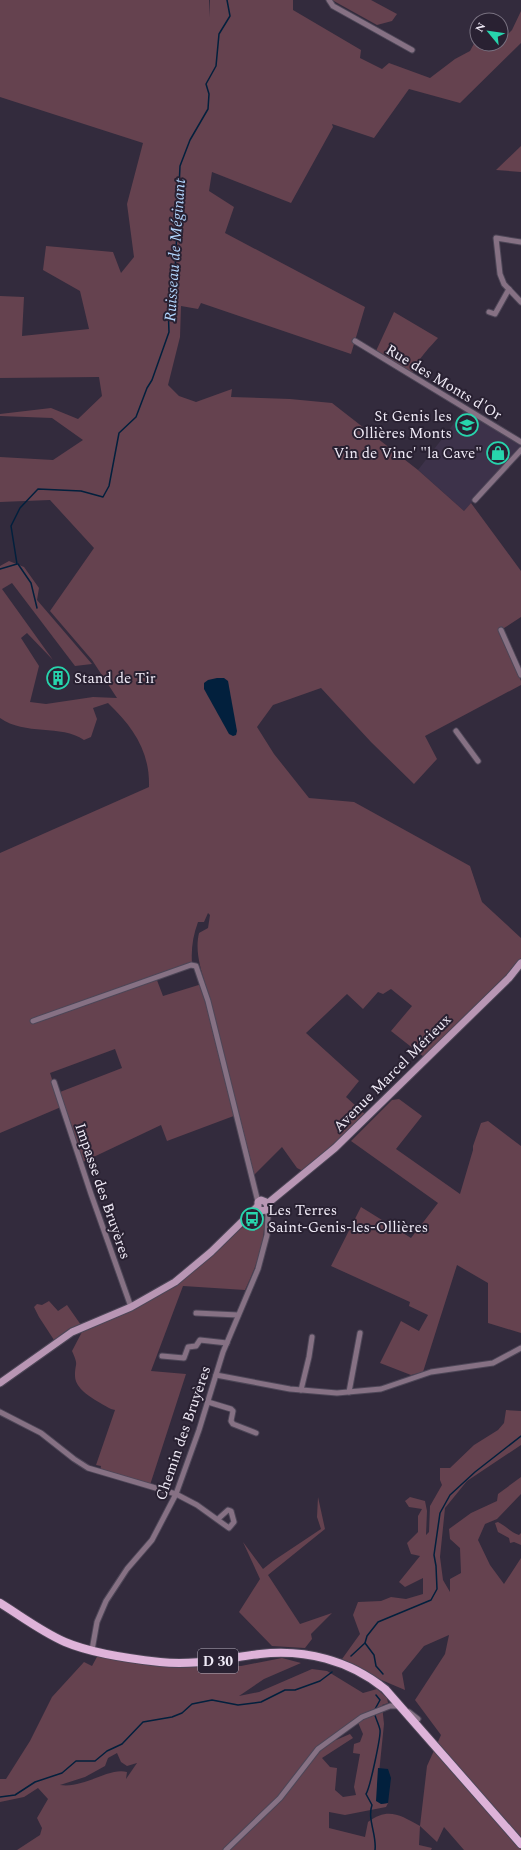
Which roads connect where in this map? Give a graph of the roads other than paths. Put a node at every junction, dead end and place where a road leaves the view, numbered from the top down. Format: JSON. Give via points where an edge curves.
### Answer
{"nodes":[{"id":1,"x":329,"y":0,"type":"edge"},
{"id":2,"x":412,"y":50,"type":"dead end"},
{"id":3,"x":521,"y":242,"type":"edge"},
{"id":4,"x":509,"y":289,"type":"junction"},
{"id":5,"x":521,"y":302,"type":"edge"},
{"id":6,"x":489,"y":312,"type":"dead end"},
{"id":7,"x":355,"y":341,"type":"dead end"},
{"id":8,"x":521,"y":442,"type":"edge"},
{"id":9,"x":521,"y":450,"type":"edge"},
{"id":10,"x":475,"y":500,"type":"dead end"},
{"id":11,"x":501,"y":630,"type":"dead end"},
{"id":12,"x":521,"y":675,"type":"edge"},
{"id":13,"x":456,"y":731,"type":"dead end"},
{"id":14,"x":478,"y":761,"type":"dead end"},
{"id":15,"x":521,"y":964,"type":"edge"},
{"id":16,"x":33,"y":1020,"type":"dead end"},
{"id":17,"x":54,"y":1082,"type":"dead end"},
{"id":18,"x":262,"y":1206,"type":"junction"},
{"id":19,"x":132,"y":1307,"type":"junction"},
{"id":20,"x":196,"y":1313,"type":"dead end"},
{"id":21,"x":238,"y":1315,"type":"junction"},
{"id":22,"x":360,"y":1334,"type":"dead end"},
{"id":23,"x":312,"y":1337,"type":"dead end"},
{"id":24,"x":227,"y":1342,"type":"junction"},
{"id":25,"x":521,"y":1348,"type":"edge"},
{"id":26,"x":162,"y":1356,"type":"dead end"},
{"id":27,"x":216,"y":1375,"type":"junction"},
{"id":28,"x":0,"y":1383,"type":"edge"},
{"id":29,"x":301,"y":1390,"type":"junction"},
{"id":30,"x":349,"y":1392,"type":"junction"},
{"id":31,"x":208,"y":1402,"type":"junction"},
{"id":32,"x":0,"y":1412,"type":"edge"},
{"id":33,"x":256,"y":1433,"type":"dead end"},
{"id":34,"x":176,"y":1494,"type":"junction"},
{"id":35,"x":218,"y":1519,"type":"dead end"},
{"id":36,"x":0,"y":1603,"type":"edge"},
{"id":37,"x":92,"y":1650,"type":"junction"},
{"id":38,"x":382,"y":1687,"type":"junction"},
{"id":39,"x":392,"y":1703,"type":"junction"},
{"id":40,"x":418,"y":1719,"type":"junction"},
{"id":41,"x":440,"y":1750,"type":"junction"},
{"id":42,"x":521,"y":1844,"type":"edge"},
{"id":43,"x":226,"y":1850,"type":"edge"}],
"edges":[{"from":1,"to":2,"type":"street","via":[[333,6]]},
{"from":3,"to":4,"type":"street","via":[[496,238],[500,274]]},
{"from":4,"to":5,"type":"street"},
{"from":4,"to":6,"type":"street","via":[[495,314]]},
{"from":7,"to":8,"type":"street","name":"Rue des Monts d'Or"},
{"from":9,"to":10,"type":"street"},
{"from":11,"to":12,"type":"street"},
{"from":13,"to":14,"type":"street"},
{"from":15,"to":18,"type":"main road","name":"Avenue Marcel Mérieux","via":[[335,1148],[295,1183]]},
{"from":16,"to":18,"type":"street","name":"Chemin des Bruyères","via":[[191,965],[196,966],[208,1002]]},
{"from":17,"to":19,"type":"street","name":"Impasse des Bruyères"},
{"from":18,"to":19,"type":"main road","name":"Avenue Marcel Mérieux","via":[[176,1282]]},
{"from":18,"to":21,"type":"street","name":"Chemin des Bruyères","via":[[268,1222],[265,1246]]},
{"from":19,"to":28,"type":"main road","name":"Avenue Marcel Mérieux","via":[[72,1332]]},
{"from":20,"to":21,"type":"street"},
{"from":21,"to":24,"type":"street","name":"Chemin des Bruyères"},
{"from":22,"to":30,"type":"street"},
{"from":23,"to":29,"type":"street","via":[[310,1357]]},
{"from":24,"to":26,"type":"street","via":[[200,1340],[196,1346],[188,1347],[184,1358]]},
{"from":24,"to":27,"type":"street","name":"Chemin des Bruyères"},
{"from":25,"to":30,"type":"street","via":[[493,1363],[431,1372],[381,1389]]},
{"from":27,"to":29,"type":"street"},
{"from":27,"to":31,"type":"street","name":"Chemin des Bruyères"},
{"from":29,"to":30,"type":"street"},
{"from":31,"to":33,"type":"street","via":[[231,1409],[233,1424]]},
{"from":31,"to":34,"type":"street","name":"Chemin des Bruyères"},
{"from":32,"to":34,"type":"street","via":[[40,1433],[88,1468]]},
{"from":34,"to":35,"type":"street"},
{"from":34,"to":37,"type":"street","name":"Chemin des Bruyères","via":[[152,1540],[112,1590],[100,1612]]},
{"from":36,"to":37,"type":"main road","number":"D 30","via":[[64,1641]]},
{"from":37,"to":38,"type":"main road","number":"D 30","via":[[161,1662],[218,1661],[258,1654],[296,1653],[338,1663],[359,1672]]},
{"from":38,"to":39,"type":"main road","number":"D 30"},
{"from":38,"to":40,"type":"main road","number":"D 30","via":[[391,1690]]},
{"from":39,"to":40,"type":"street","via":[[400,1702]]},
{"from":39,"to":41,"type":"main road","number":"D 30","via":[[401,1706]]},
{"from":39,"to":43,"type":"street","via":[[382,1710],[362,1716],[318,1749],[280,1798]]},
{"from":40,"to":41,"type":"main road","number":"D 30"},
{"from":41,"to":42,"type":"main road","number":"D 30"}]}
